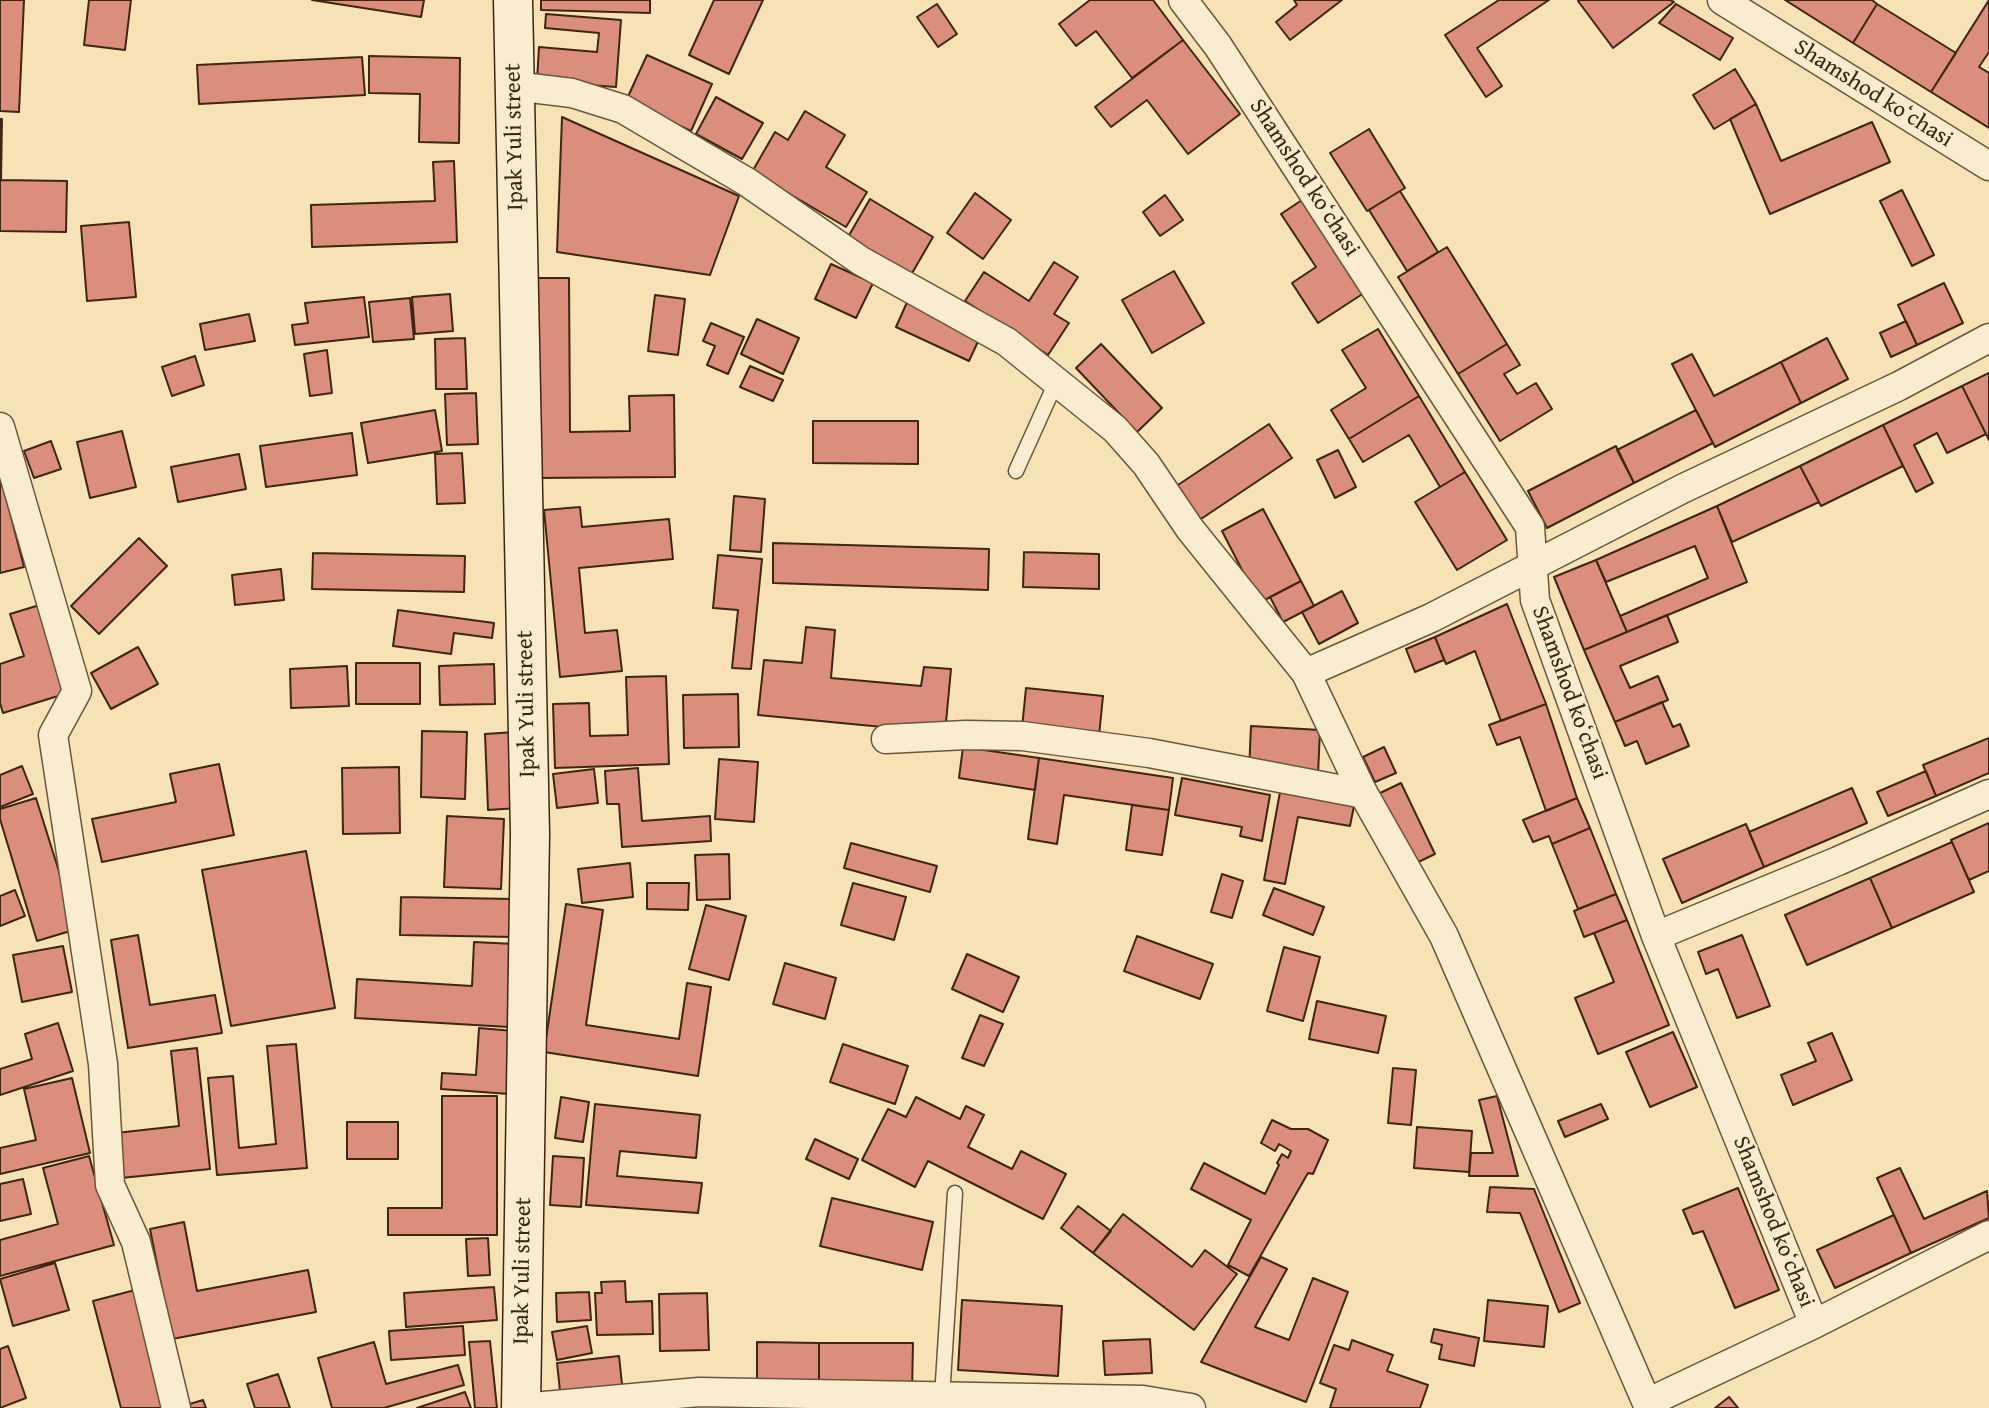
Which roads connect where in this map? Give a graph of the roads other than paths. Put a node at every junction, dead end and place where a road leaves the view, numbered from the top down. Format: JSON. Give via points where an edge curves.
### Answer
{"nodes":[{"id":1,"x":513,"y":0,"type":"edge"},
{"id":2,"x":1183,"y":0,"type":"edge"},
{"id":3,"x":1722,"y":0,"type":"edge"},
{"id":4,"x":514,"y":86,"type":"junction"},
{"id":5,"x":1989,"y":166,"type":"edge"},
{"id":6,"x":1989,"y":338,"type":"edge"},
{"id":7,"x":1057,"y":380,"type":"junction"},
{"id":8,"x":0,"y":427,"type":"edge"},
{"id":9,"x":1016,"y":471,"type":"dead end"},
{"id":10,"x":1532,"y":567,"type":"junction"},
{"id":11,"x":1306,"y":673,"type":"junction"},
{"id":12,"x":886,"y":739,"type":"dead end"},
{"id":13,"x":1364,"y":794,"type":"junction"},
{"id":14,"x":1989,"y":794,"type":"edge"},
{"id":15,"x":1656,"y":936,"type":"junction"},
{"id":16,"x":955,"y":1193,"type":"dead end"},
{"id":17,"x":1989,"y":1235,"type":"edge"},
{"id":18,"x":1814,"y":1324,"type":"junction"},
{"id":19,"x":942,"y":1396,"type":"junction"},
{"id":20,"x":1647,"y":1406,"type":"edge"},
{"id":21,"x":176,"y":1408,"type":"edge"},
{"id":22,"x":522,"y":1408,"type":"edge"},
{"id":23,"x":1191,"y":1408,"type":"edge"}],
"edges":[{"from":1,"to":4,"type":"main road","name":"Ipak Yuli street"},
{"from":2,"to":10,"type":"street","name":"Shamshod koʻchasi","via":[[1219,46],[1530,527]]},
{"from":3,"to":5,"type":"street","name":"Shamshod koʻchasi"},
{"from":4,"to":7,"type":"street","via":[[572,93],[623,109],[747,182],[860,261],[1007,342]]},
{"from":4,"to":22,"type":"main road","name":"Ipak Yuli street","via":[[530,834]]},
{"from":6,"to":10,"type":"street"},
{"from":7,"to":9,"type":"lane"},
{"from":7,"to":11,"type":"street","via":[[1115,429],[1146,464],[1190,529]]},
{"from":8,"to":21,"type":"street","via":[[77,691],[53,735],[103,1064],[110,1185],[136,1242]]},
{"from":10,"to":11,"type":"street"},
{"from":10,"to":15,"type":"street","name":"Shamshod koʻchasi","via":[[1535,600]]},
{"from":11,"to":13,"type":"street"},
{"from":12,"to":13,"type":"street","via":[[1022,736],[1149,753]]},
{"from":13,"to":20,"type":"street","via":[[1444,936]]},
{"from":14,"to":15,"type":"street"},
{"from":15,"to":18,"type":"street","name":"Shamshod koʻchasi"},
{"from":16,"to":19,"type":"lane"},
{"from":17,"to":18,"type":"street","name":"Shamshod koʻchasi"},
{"from":18,"to":20,"type":"street","name":"Shamshod koʻchasi"},
{"from":19,"to":22,"type":"street","via":[[699,1392]]},
{"from":19,"to":23,"type":"street","via":[[1143,1400]]}]}
